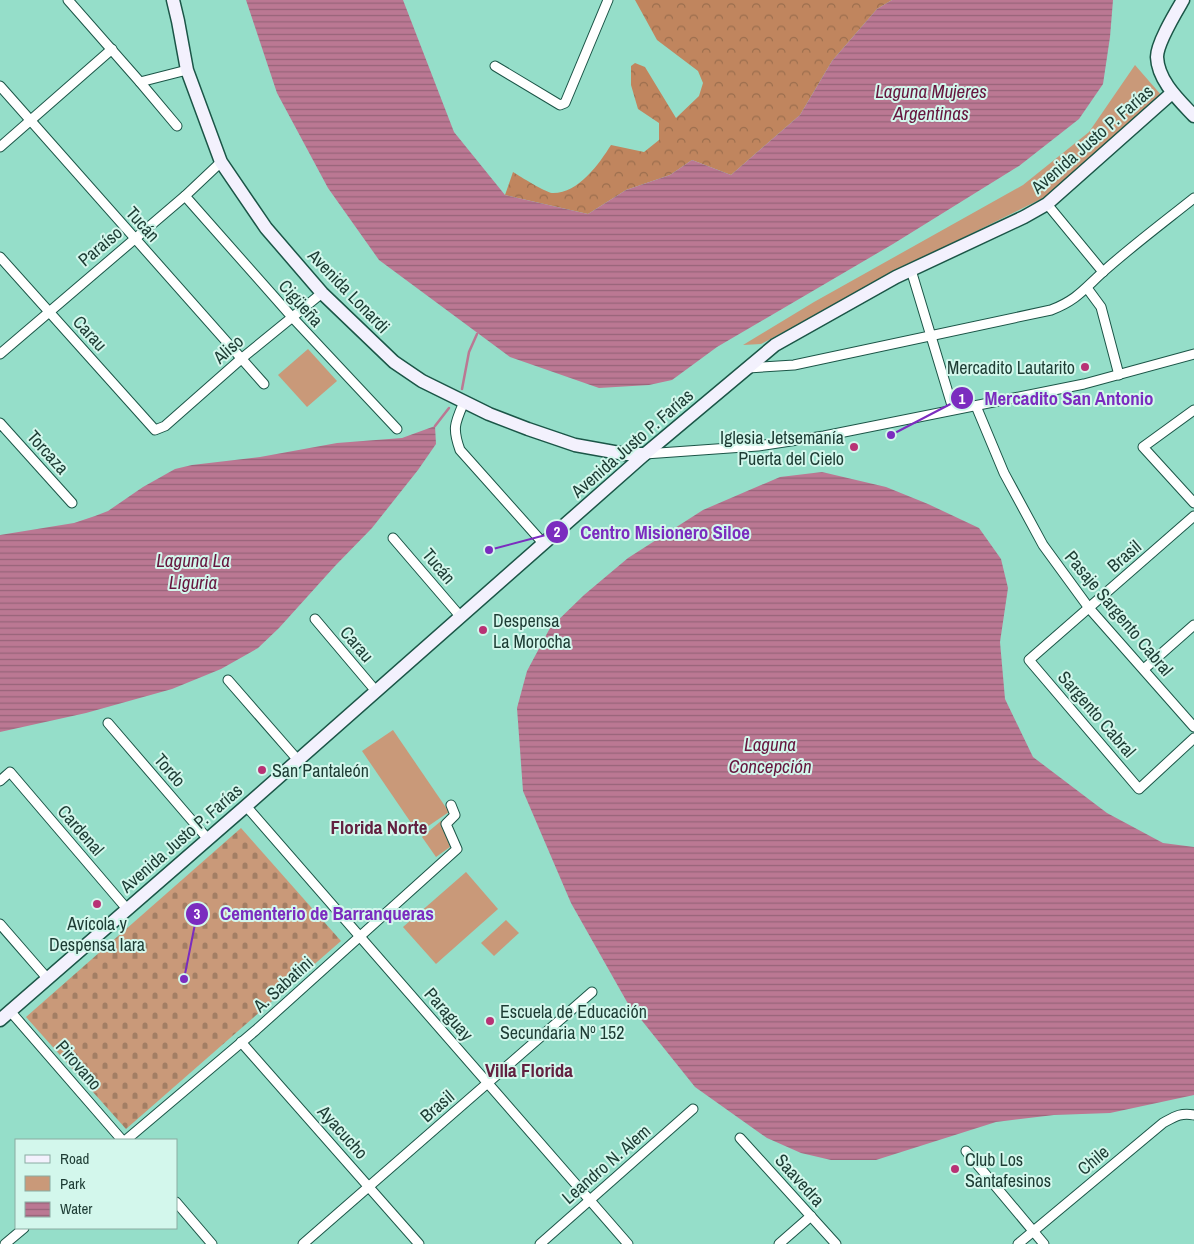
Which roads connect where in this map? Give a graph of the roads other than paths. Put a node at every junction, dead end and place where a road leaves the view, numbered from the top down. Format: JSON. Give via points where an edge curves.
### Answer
{"nodes":[{"id":1,"x":68,"y":0,"type":"edge"},
{"id":2,"x":173,"y":0,"type":"edge"},
{"id":3,"x":608,"y":0,"type":"edge"},
{"id":4,"x":1183,"y":0,"type":"edge"},
{"id":5,"x":112,"y":49,"type":"junction"},
{"id":6,"x":495,"y":66,"type":"dead end"},
{"id":7,"x":187,"y":70,"type":"junction"},
{"id":8,"x":140,"y":82,"type":"junction"},
{"id":9,"x":0,"y":86,"type":"edge"},
{"id":10,"x":1172,"y":93,"type":"junction"},
{"id":11,"x":1194,"y":116,"type":"edge"},
{"id":12,"x":30,"y":121,"type":"junction"},
{"id":13,"x":177,"y":126,"type":"dead end"},
{"id":14,"x":0,"y":147,"type":"edge"},
{"id":15,"x":221,"y":162,"type":"junction"},
{"id":16,"x":185,"y":196,"type":"junction"},
{"id":17,"x":1194,"y":198,"type":"edge"},
{"id":18,"x":1047,"y":204,"type":"junction"},
{"id":19,"x":134,"y":238,"type":"junction"},
{"id":20,"x":0,"y":257,"type":"edge"},
{"id":21,"x":911,"y":270,"type":"junction"},
{"id":22,"x":1103,"y":272,"type":"junction"},
{"id":23,"x":1087,"y":288,"type":"junction"},
{"id":24,"x":322,"y":293,"type":"junction"},
{"id":25,"x":49,"y":311,"type":"junction"},
{"id":26,"x":292,"y":317,"type":"junction"},
{"id":27,"x":930,"y":336,"type":"junction"},
{"id":28,"x":0,"y":354,"type":"edge"},
{"id":29,"x":1194,"y":354,"type":"edge"},
{"id":30,"x":240,"y":359,"type":"junction"},
{"id":31,"x":748,"y":368,"type":"junction"},
{"id":32,"x":1119,"y":375,"type":"junction"},
{"id":33,"x":264,"y":384,"type":"dead end"},
{"id":34,"x":464,"y":402,"type":"junction"},
{"id":35,"x":976,"y":406,"type":"junction"},
{"id":36,"x":953,"y":410,"type":"junction"},
{"id":37,"x":1194,"y":410,"type":"edge"},
{"id":38,"x":0,"y":423,"type":"edge"},
{"id":39,"x":155,"y":430,"type":"joint"},
{"id":40,"x":397,"y":430,"type":"dead end"},
{"id":41,"x":645,"y":454,"type":"junction"},
{"id":42,"x":72,"y":503,"type":"dead end"},
{"id":43,"x":1194,"y":503,"type":"edge"},
{"id":44,"x":1194,"y":516,"type":"edge"},
{"id":45,"x":393,"y":538,"type":"dead end"},
{"id":46,"x":543,"y":543,"type":"junction"},
{"id":47,"x":1089,"y":608,"type":"junction"},
{"id":48,"x":460,"y":616,"type":"junction"},
{"id":49,"x":314,"y":619,"type":"dead end"},
{"id":50,"x":1194,"y":626,"type":"edge"},
{"id":51,"x":1029,"y":660,"type":"joint"},
{"id":52,"x":1144,"y":669,"type":"junction"},
{"id":53,"x":228,"y":680,"type":"dead end"},
{"id":54,"x":375,"y":690,"type":"junction"},
{"id":55,"x":108,"y":723,"type":"dead end"},
{"id":56,"x":1194,"y":727,"type":"edge"},
{"id":57,"x":1194,"y":738,"type":"edge"},
{"id":58,"x":297,"y":759,"type":"junction"},
{"id":59,"x":0,"y":781,"type":"edge"},
{"id":60,"x":246,"y":806,"type":"junction"},
{"id":61,"x":451,"y":806,"type":"dead end"},
{"id":62,"x":207,"y":838,"type":"junction"},
{"id":63,"x":127,"y":909,"type":"junction"},
{"id":64,"x":0,"y":924,"type":"edge"},
{"id":65,"x":359,"y":936,"type":"junction"},
{"id":66,"x":47,"y":978,"type":"junction"},
{"id":67,"x":592,"y":992,"type":"dead end"},
{"id":68,"x":10,"y":1011,"type":"junction"},
{"id":69,"x":0,"y":1020,"type":"edge"},
{"id":70,"x":241,"y":1042,"type":"junction"},
{"id":71,"x":487,"y":1083,"type":"junction"},
{"id":72,"x":693,"y":1109,"type":"dead end"},
{"id":73,"x":1194,"y":1115,"type":"edge"},
{"id":74,"x":740,"y":1138,"type":"dead end"},
{"id":75,"x":121,"y":1139,"type":"edge"},
{"id":76,"x":127,"y":1139,"type":"edge"},
{"id":77,"x":966,"y":1151,"type":"dead end"},
{"id":78,"x":369,"y":1186,"type":"junction"},
{"id":79,"x":590,"y":1200,"type":"junction"},
{"id":80,"x":178,"y":1204,"type":"edge"},
{"id":81,"x":811,"y":1216,"type":"junction"},
{"id":82,"x":23,"y":1229,"type":"edge"},
{"id":83,"x":1033,"y":1230,"type":"junction"},
{"id":84,"x":0,"y":1240,"type":"edge"},
{"id":85,"x":4,"y":1244,"type":"edge"},
{"id":86,"x":212,"y":1244,"type":"edge"},
{"id":87,"x":303,"y":1244,"type":"edge"},
{"id":88,"x":419,"y":1244,"type":"edge"},
{"id":89,"x":540,"y":1244,"type":"edge"},
{"id":90,"x":628,"y":1244,"type":"edge"},
{"id":91,"x":778,"y":1244,"type":"edge"},
{"id":92,"x":836,"y":1244,"type":"edge"},
{"id":93,"x":1018,"y":1244,"type":"edge"},
{"id":94,"x":1044,"y":1244,"type":"edge"}],
"edges":[{"from":1,"to":5,"type":"street"},
{"from":2,"to":7,"type":"street","name":"Avenida Lonardi"},
{"from":3,"to":6,"type":"street","via":[[566,103],[560,105]]},
{"from":4,"to":10,"type":"street","via":[[1157,56]]},
{"from":5,"to":8,"type":"street"},
{"from":5,"to":12,"type":"street"},
{"from":7,"to":8,"type":"street"},
{"from":7,"to":15,"type":"street","name":"Avenida Lonardi"},
{"from":8,"to":13,"type":"street"},
{"from":9,"to":12,"type":"street","name":"Tucán"},
{"from":10,"to":11,"type":"street"},
{"from":10,"to":18,"type":"street","name":"Avenida Justo P. Farías"},
{"from":12,"to":14,"type":"street"},
{"from":12,"to":19,"type":"street","name":"Tucán"},
{"from":15,"to":16,"type":"street","name":"Paraíso"},
{"from":15,"to":24,"type":"street","name":"Avenida Lonardi","via":[[266,228]]},
{"from":16,"to":19,"type":"street","name":"Paraíso"},
{"from":16,"to":26,"type":"street","name":"Cigüeña"},
{"from":17,"to":22,"type":"street"},
{"from":18,"to":21,"type":"street","name":"Avenida Justo P. Farías"},
{"from":18,"to":22,"type":"street"},
{"from":19,"to":25,"type":"street","name":"Paraíso"},
{"from":19,"to":30,"type":"street","name":"Tucán"},
{"from":20,"to":25,"type":"street","name":"Carau"},
{"from":21,"to":27,"type":"street"},
{"from":21,"to":31,"type":"street","name":"Avenida Justo P. Farías","via":[[775,345]]},
{"from":22,"to":23,"type":"street"},
{"from":23,"to":27,"type":"street","via":[[1068,303],[1051,310]]},
{"from":23,"to":32,"type":"street","via":[[1101,308]]},
{"from":24,"to":26,"type":"street","name":"Aliso"},
{"from":24,"to":34,"type":"street","name":"Avenida Lonardi","via":[[394,362],[422,381]]},
{"from":25,"to":28,"type":"street","name":"Paraíso"},
{"from":25,"to":39,"type":"street","name":"Carau"},
{"from":26,"to":30,"type":"street","name":"Aliso"},
{"from":26,"to":40,"type":"street","name":"Cigüeña"},
{"from":27,"to":31,"type":"street","via":[[794,365]]},
{"from":27,"to":36,"type":"street"},
{"from":29,"to":32,"type":"street"},
{"from":30,"to":33,"type":"street","name":"Tucán"},
{"from":30,"to":39,"type":"street","name":"Aliso","via":[[165,426]]},
{"from":31,"to":41,"type":"street","name":"Avenida Justo P. Farías"},
{"from":32,"to":35,"type":"street"},
{"from":34,"to":41,"type":"street","name":"Avenida Lonardi","via":[[528,429],[575,444],[625,454]]},
{"from":34,"to":46,"type":"street","via":[[455,422],[460,450]]},
{"from":35,"to":36,"type":"street"},
{"from":35,"to":47,"type":"street","name":"Pasaje Sargento Cabral","via":[[1004,472],[1043,545]]},
{"from":36,"to":41,"type":"street","via":[[758,446]]},
{"from":37,"to":43,"type":"street","via":[[1143,446]]},
{"from":38,"to":42,"type":"street","name":"Torcaza"},
{"from":41,"to":46,"type":"street","name":"Avenida Justo P. Farías"},
{"from":44,"to":47,"type":"street","name":"Brasil"},
{"from":45,"to":48,"type":"street","name":"Tucán"},
{"from":46,"to":48,"type":"street","name":"Avenida Justo P. Farías"},
{"from":47,"to":51,"type":"street","name":"Brasil"},
{"from":47,"to":52,"type":"street","name":"Pasaje Sargento Cabral"},
{"from":48,"to":54,"type":"street","name":"Avenida Justo P. Farías"},
{"from":49,"to":54,"type":"street","name":"Carau"},
{"from":50,"to":52,"type":"street"},
{"from":51,"to":57,"type":"street","name":"Sargento Cabral","via":[[1139,789]]},
{"from":52,"to":56,"type":"street","name":"Pasaje Sargento Cabral"},
{"from":53,"to":58,"type":"street"},
{"from":54,"to":58,"type":"street","name":"Avenida Justo P. Farías"},
{"from":55,"to":62,"type":"street","name":"Tordo"},
{"from":58,"to":60,"type":"street","name":"Avenida Justo P. Farías"},
{"from":59,"to":63,"type":"street","name":"Cardenal","via":[[10,772]]},
{"from":60,"to":62,"type":"street","name":"Avenida Justo P. Farías"},
{"from":60,"to":65,"type":"street","name":"Paraguay"},
{"from":61,"to":65,"type":"street","name":"A. Sabatini","via":[[455,816],[446,824],[458,849]]},
{"from":62,"to":63,"type":"street","name":"Avenida Justo P. Farías"},
{"from":63,"to":66,"type":"street","name":"Avenida Justo P. Farías"},
{"from":64,"to":66,"type":"street"},
{"from":65,"to":70,"type":"street","name":"A. Sabatini"},
{"from":65,"to":71,"type":"street","name":"Paraguay"},
{"from":66,"to":68,"type":"street","name":"Avenida Justo P. Farías"},
{"from":67,"to":71,"type":"street","name":"Brasil"},
{"from":68,"to":69,"type":"street","name":"Avenida Justo P. Farías"},
{"from":68,"to":75,"type":"street","name":"Pirovano"},
{"from":70,"to":76,"type":"street","name":"A. Sabatini"},
{"from":70,"to":78,"type":"street","name":"Ayacucho"},
{"from":71,"to":78,"type":"street","name":"Brasil"},
{"from":71,"to":79,"type":"street","name":"Paraguay"},
{"from":72,"to":79,"type":"street","name":"Leandro N. Alem"},
{"from":73,"to":83,"type":"street","name":"Chile","via":[[1177,1115],[1163,1123]]},
{"from":74,"to":81,"type":"street","name":"Saavedra"},
{"from":77,"to":83,"type":"street"},
{"from":78,"to":87,"type":"street","name":"Brasil"},
{"from":78,"to":88,"type":"street","name":"Ayacucho"},
{"from":79,"to":89,"type":"street","name":"Leandro N. Alem"},
{"from":79,"to":90,"type":"street","name":"Paraguay"},
{"from":80,"to":86,"type":"street"},
{"from":81,"to":91,"type":"street"},
{"from":81,"to":92,"type":"street","name":"Saavedra"},
{"from":82,"to":85,"type":"street"},
{"from":83,"to":93,"type":"street","name":"Chile"},
{"from":83,"to":94,"type":"street"},
{"from":84,"to":85,"type":"street"}]}
